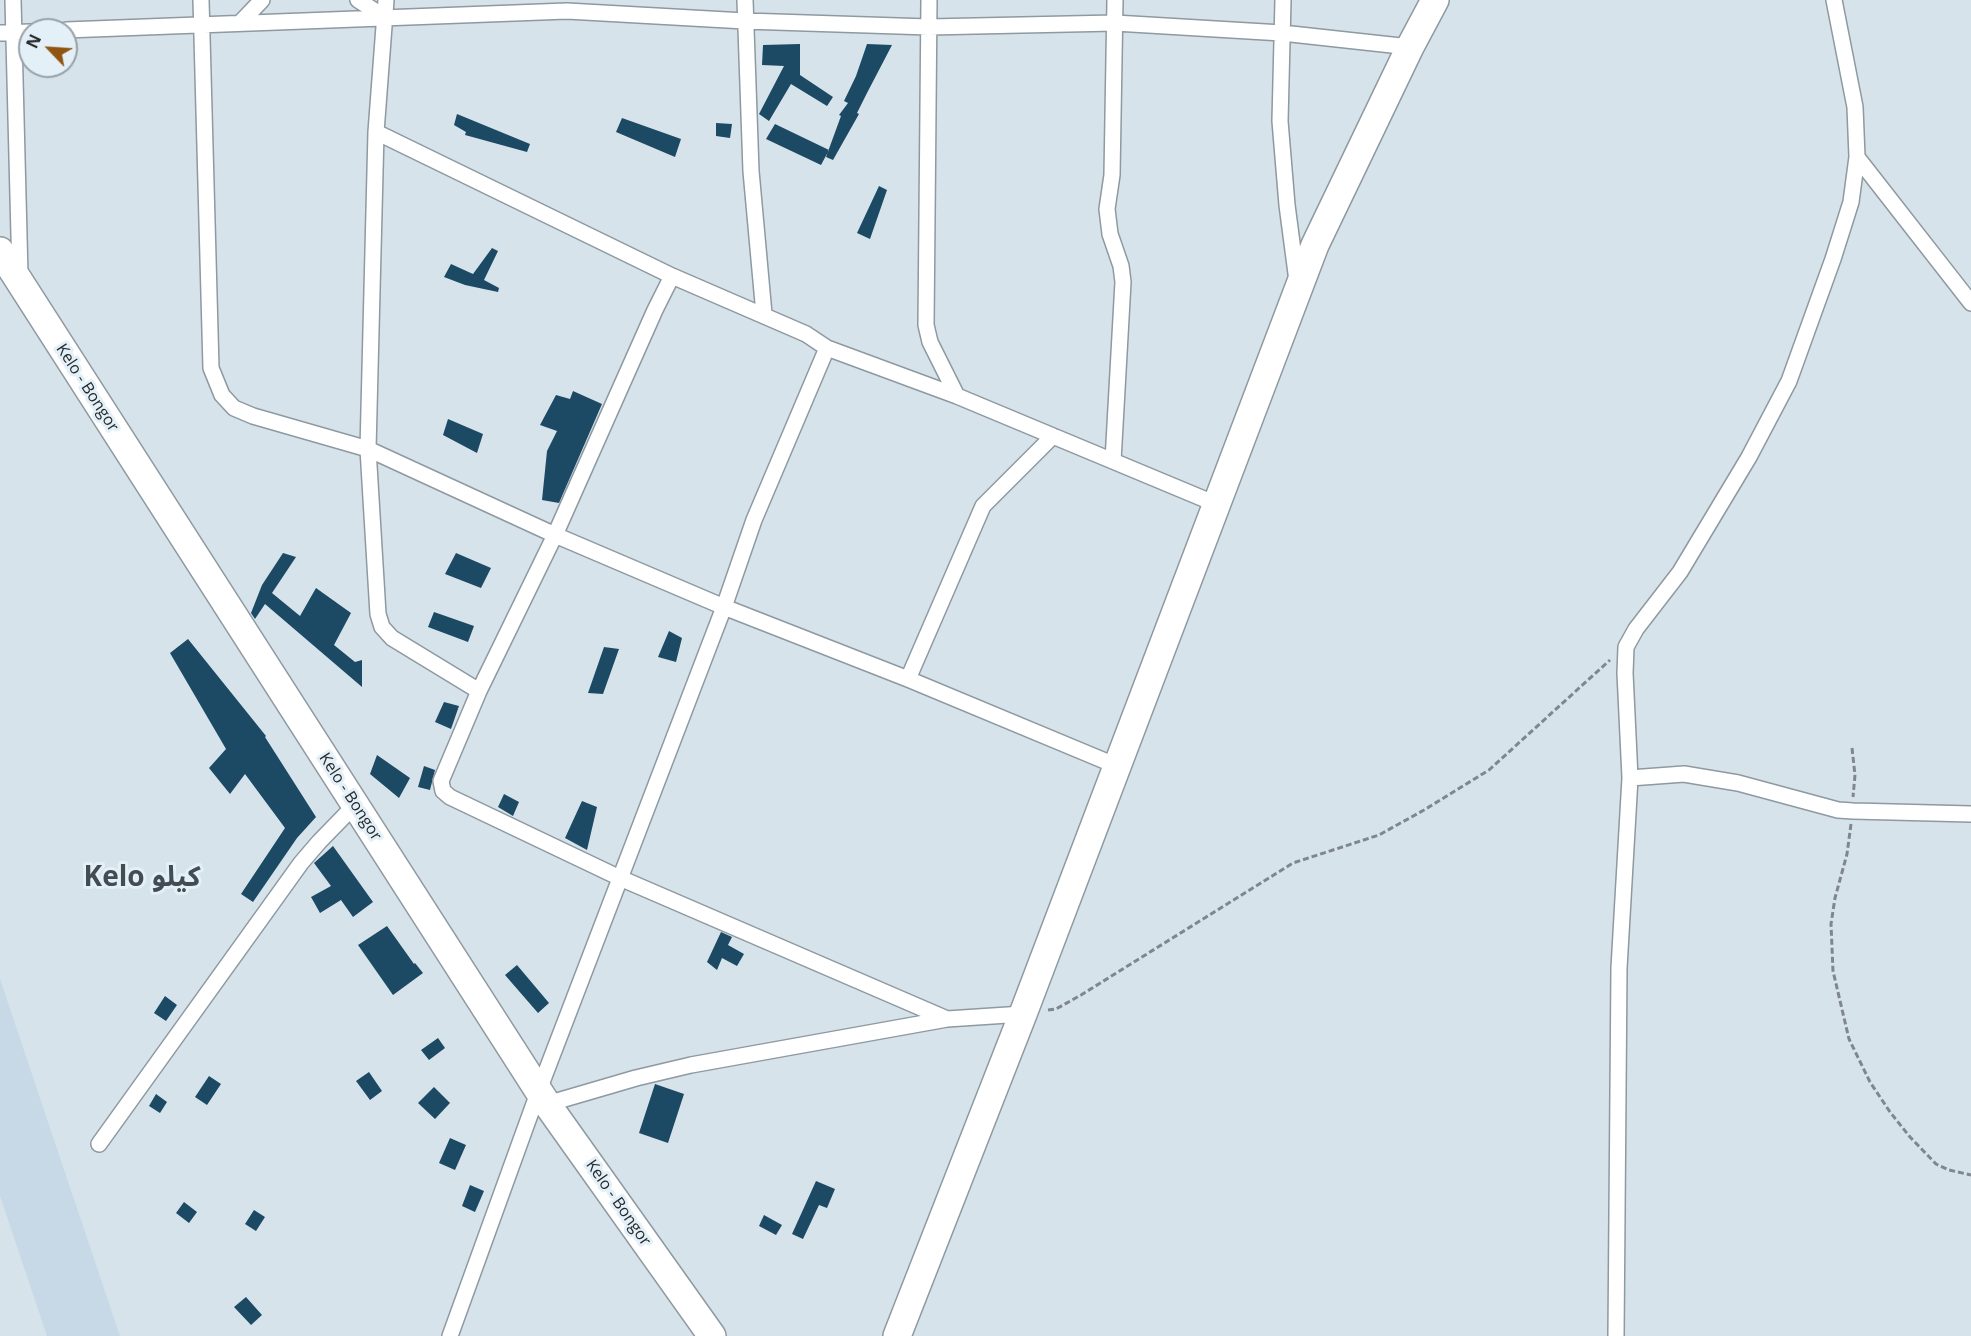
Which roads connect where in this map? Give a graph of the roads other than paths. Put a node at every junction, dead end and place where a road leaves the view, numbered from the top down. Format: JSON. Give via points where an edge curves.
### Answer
{"nodes":[{"id":1,"x":13,"y":0,"type":"edge"},
{"id":2,"x":201,"y":0,"type":"edge"},
{"id":3,"x":262,"y":0,"type":"edge"},
{"id":4,"x":358,"y":0,"type":"edge"},
{"id":5,"x":386,"y":0,"type":"edge"},
{"id":6,"x":745,"y":0,"type":"edge"},
{"id":7,"x":929,"y":0,"type":"edge"},
{"id":8,"x":1115,"y":0,"type":"edge"},
{"id":9,"x":1283,"y":0,"type":"edge"},
{"id":10,"x":1435,"y":0,"type":"edge"},
{"id":11,"x":1833,"y":0,"type":"edge"},
{"id":12,"x":567,"y":5,"type":"edge"},
{"id":13,"x":386,"y":18,"type":"junction"},
{"id":14,"x":745,"y":21,"type":"junction"},
{"id":15,"x":240,"y":23,"type":"junction"},
{"id":16,"x":1115,"y":23,"type":"junction"},
{"id":17,"x":201,"y":24,"type":"junction"},
{"id":18,"x":929,"y":27,"type":"junction"},
{"id":19,"x":78,"y":29,"type":"edge"},
{"id":20,"x":7,"y":33,"type":"edge"},
{"id":21,"x":1282,"y":33,"type":"junction"},
{"id":22,"x":1410,"y":47,"type":"junction"},
{"id":23,"x":376,"y":132,"type":"junction"},
{"id":24,"x":1857,"y":157,"type":"junction"},
{"id":25,"x":0,"y":251,"type":"edge"},
{"id":26,"x":672,"y":276,"type":"junction"},
{"id":27,"x":20,"y":284,"type":"junction"},
{"id":28,"x":1298,"y":290,"type":"junction"},
{"id":29,"x":1971,"y":303,"type":"edge"},
{"id":30,"x":764,"y":314,"type":"junction"},
{"id":31,"x":827,"y":348,"type":"junction"},
{"id":32,"x":957,"y":396,"type":"junction"},
{"id":33,"x":1053,"y":436,"type":"junction"},
{"id":34,"x":368,"y":449,"type":"junction"},
{"id":35,"x":1113,"y":461,"type":"junction"},
{"id":36,"x":1216,"y":504,"type":"junction"},
{"id":37,"x":555,"y":535,"type":"junction"},
{"id":38,"x":724,"y":607,"type":"junction"},
{"id":39,"x":908,"y":679,"type":"junction"},
{"id":40,"x":479,"y":691,"type":"junction"},
{"id":41,"x":1117,"y":766,"type":"junction"},
{"id":42,"x":1630,"y":778,"type":"junction"},
{"id":43,"x":355,"y":805,"type":"junction"},
{"id":44,"x":1971,"y":814,"type":"edge"},
{"id":45,"x":620,"y":878,"type":"junction"},
{"id":46,"x":1023,"y":1014,"type":"junction"},
{"id":47,"x":947,"y":1019,"type":"junction"},
{"id":48,"x":543,"y":1097,"type":"junction"},
{"id":49,"x":99,"y":1144,"type":"dead end"},
{"id":50,"x":450,"y":1336,"type":"edge"},
{"id":51,"x":712,"y":1336,"type":"edge"},
{"id":52,"x":897,"y":1336,"type":"edge"},
{"id":53,"x":1616,"y":1336,"type":"edge"}],
"edges":[{"from":1,"to":20,"type":"street"},
{"from":2,"to":17,"type":"street"},
{"from":3,"to":15,"type":"street"},
{"from":4,"to":13,"type":"street"},
{"from":5,"to":13,"type":"street"},
{"from":6,"to":14,"type":"street"},
{"from":7,"to":18,"type":"street"},
{"from":8,"to":16,"type":"street"},
{"from":9,"to":21,"type":"street"},
{"from":10,"to":22,"type":"highway"},
{"from":11,"to":24,"type":"street","via":[[1855,106]]},
{"from":12,"to":13,"type":"street"},
{"from":12,"to":14,"type":"street"},
{"from":13,"to":15,"type":"street"},
{"from":13,"to":23,"type":"street"},
{"from":14,"to":18,"type":"street"},
{"from":14,"to":30,"type":"street","via":[[751,171]]},
{"from":15,"to":17,"type":"street"},
{"from":16,"to":18,"type":"street"},
{"from":16,"to":21,"type":"street"},
{"from":16,"to":35,"type":"street","via":[[1112,175],[1107,209],[1123,282]]},
{"from":17,"to":19,"type":"street"},
{"from":17,"to":34,"type":"street","via":[[211,368],[222,395],[234,408]]},
{"from":18,"to":32,"type":"street","via":[[926,325],[930,342]]},
{"from":20,"to":27,"type":"street"},
{"from":21,"to":22,"type":"street"},
{"from":21,"to":28,"type":"street","via":[[1280,121]]},
{"from":22,"to":28,"type":"highway","via":[[1315,245]]},
{"from":23,"to":26,"type":"street"},
{"from":23,"to":34,"type":"street"},
{"from":24,"to":29,"type":"street"},
{"from":24,"to":42,"type":"street","via":[[1851,202],[1789,381],[1680,572],[1626,647]]},
{"from":25,"to":27,"type":"highway","name":"Kelo - Bongor"},
{"from":26,"to":30,"type":"street"},
{"from":26,"to":37,"type":"street"},
{"from":27,"to":43,"type":"highway","name":"Kelo - Bongor"},
{"from":28,"to":36,"type":"highway"},
{"from":30,"to":31,"type":"street"},
{"from":31,"to":32,"type":"street"},
{"from":31,"to":38,"type":"street","via":[[762,499]]},
{"from":32,"to":33,"type":"street"},
{"from":33,"to":35,"type":"street"},
{"from":33,"to":39,"type":"street","via":[[983,506]]},
{"from":34,"to":37,"type":"street"},
{"from":34,"to":40,"type":"street","via":[[381,627],[392,638]]},
{"from":35,"to":36,"type":"street"},
{"from":36,"to":41,"type":"highway"},
{"from":37,"to":38,"type":"street"},
{"from":37,"to":40,"type":"street"},
{"from":38,"to":39,"type":"street"},
{"from":38,"to":45,"type":"street"},
{"from":39,"to":41,"type":"street"},
{"from":40,"to":45,"type":"street","via":[[441,781],[443,791]]},
{"from":41,"to":46,"type":"highway"},
{"from":42,"to":44,"type":"street","via":[[1684,774],[1737,783],[1838,810]]},
{"from":42,"to":53,"type":"street","via":[[1619,969]]},
{"from":43,"to":48,"type":"highway","name":"Kelo - Bongor"},
{"from":43,"to":49,"type":"street","via":[[301,863]]},
{"from":45,"to":47,"type":"street"},
{"from":45,"to":48,"type":"street"},
{"from":46,"to":47,"type":"street"},
{"from":46,"to":52,"type":"highway"},
{"from":47,"to":48,"type":"street","via":[[691,1065]]},
{"from":48,"to":50,"type":"street"},
{"from":48,"to":51,"type":"highway","name":"Kelo - Bongor"}]}
